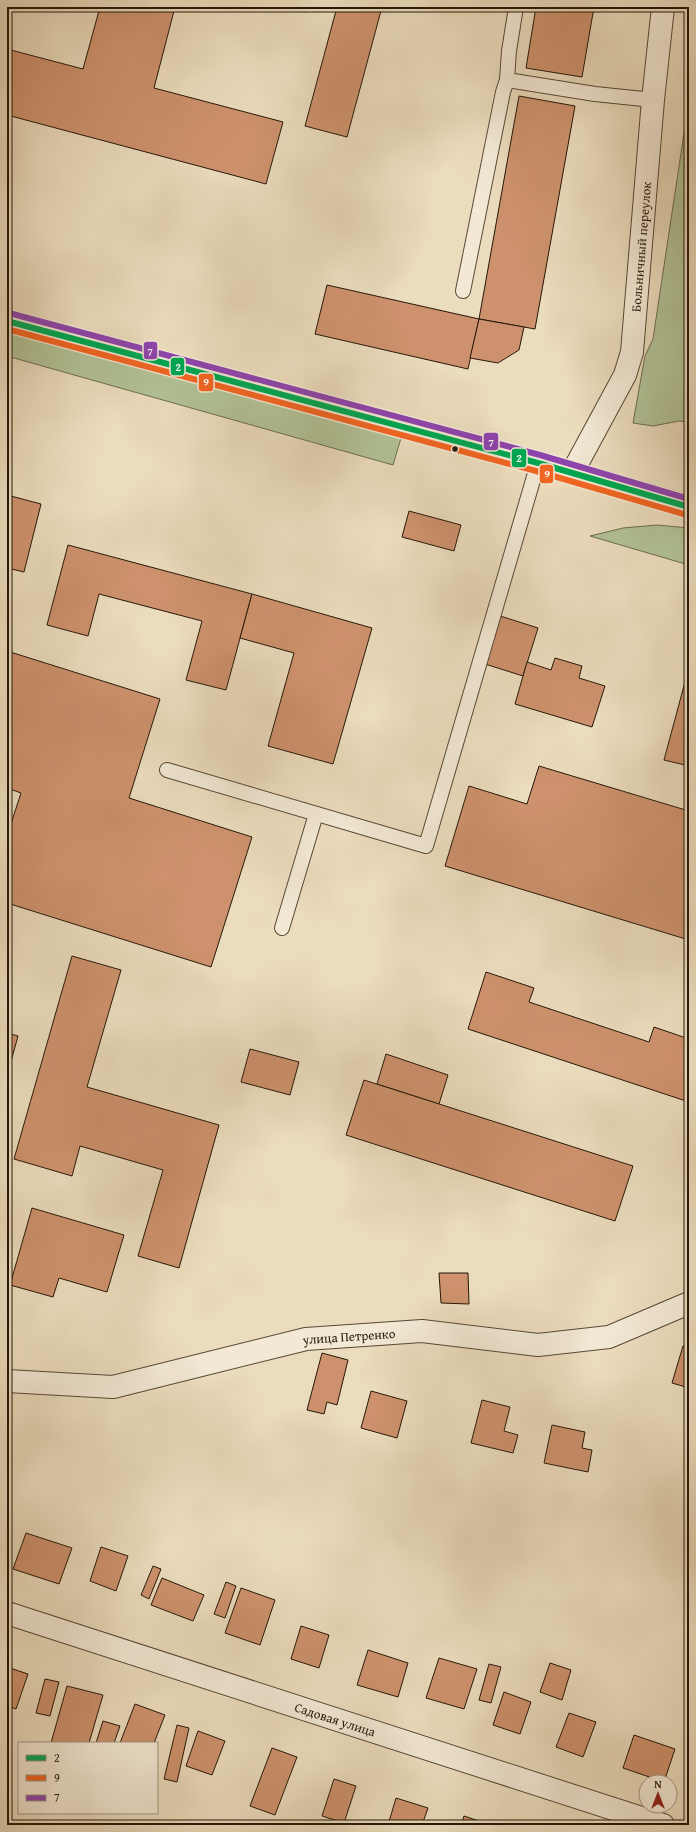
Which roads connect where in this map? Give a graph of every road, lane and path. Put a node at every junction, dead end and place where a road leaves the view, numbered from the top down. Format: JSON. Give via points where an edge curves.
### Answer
{"nodes":[{"id":1,"x":516,"y":7,"type":"edge"},
{"id":2,"x":663,"y":7,"type":"edge"},
{"id":3,"x":507,"y":80,"type":"junction"},
{"id":4,"x":653,"y":100,"type":"junction"},
{"id":5,"x":463,"y":291,"type":"dead end"},
{"id":6,"x":7,"y":321,"type":"edge"},
{"id":7,"x":538,"y":463,"type":"junction"},
{"id":8,"x":572,"y":473,"type":"junction"},
{"id":9,"x":689,"y":507,"type":"edge"},
{"id":10,"x":167,"y":770,"type":"dead end"},
{"id":11,"x":316,"y":814,"type":"junction"},
{"id":12,"x":282,"y":928,"type":"dead end"},
{"id":13,"x":689,"y":1303,"type":"edge"},
{"id":14,"x":7,"y":1381,"type":"edge"},
{"id":15,"x":7,"y":1614,"type":"edge"},
{"id":16,"x":663,"y":1825,"type":"edge"}],
"edges":[{"from":1,"to":3,"type":"lane"},
{"from":2,"to":4,"type":"street","name":"Больничный переулок"},
{"from":3,"to":4,"type":"lane"},
{"from":3,"to":5,"type":"lane"},
{"from":4,"to":8,"type":"street","name":"Больничный переулок","via":[[632,352],[625,375]]},
{"from":6,"to":7,"type":"street"},
{"from":7,"to":8,"type":"street"},
{"from":7,"to":11,"type":"lane","via":[[426,846]]},
{"from":8,"to":9,"type":"street"},
{"from":10,"to":11,"type":"lane"},
{"from":11,"to":12,"type":"lane"},
{"from":13,"to":14,"type":"street","name":"улица Петренко","via":[[609,1337],[538,1345],[422,1331],[314,1338],[113,1387]]},
{"from":15,"to":16,"type":"street","name":"Садовая улица"}]}
